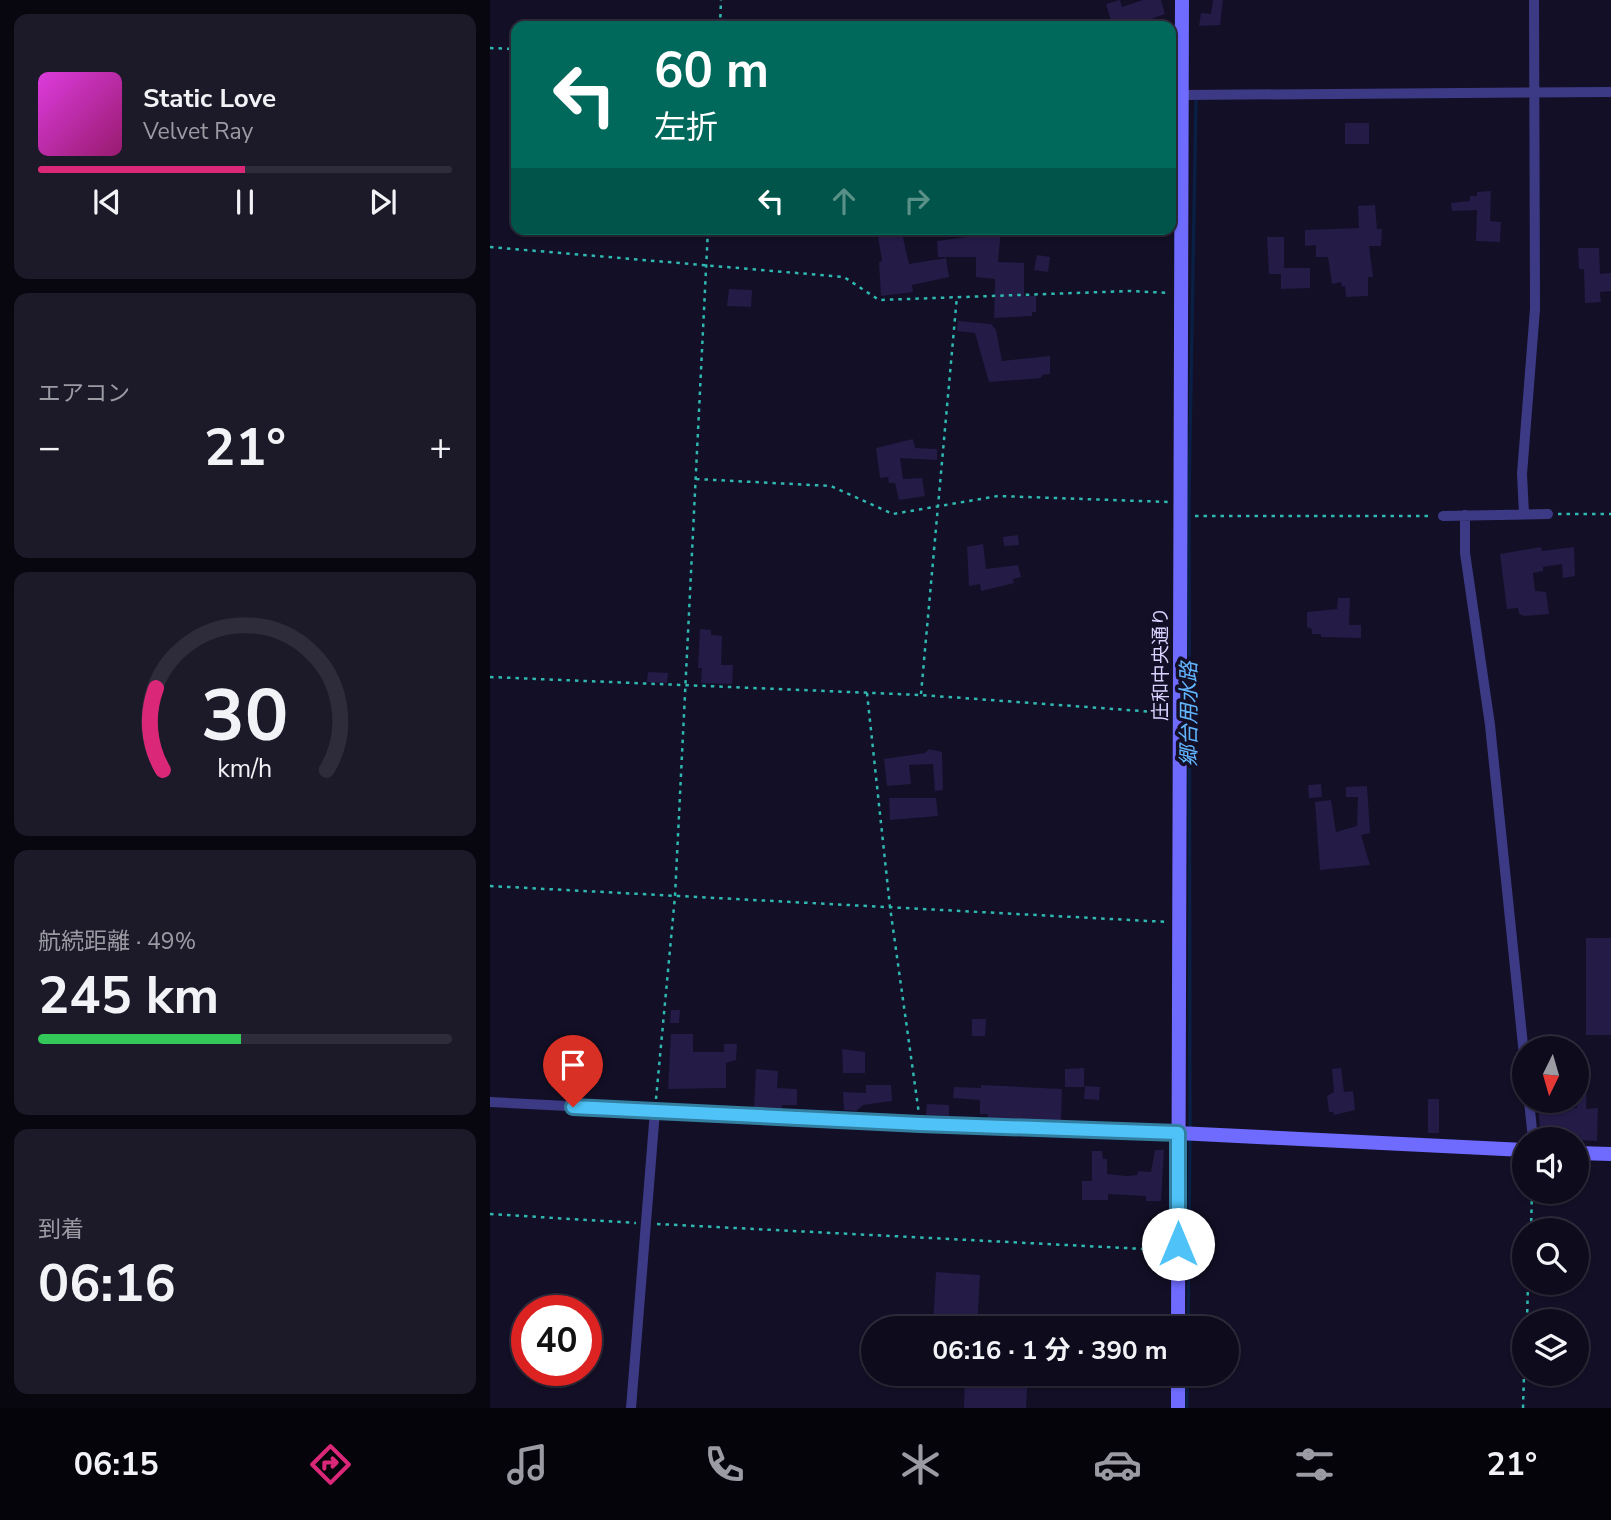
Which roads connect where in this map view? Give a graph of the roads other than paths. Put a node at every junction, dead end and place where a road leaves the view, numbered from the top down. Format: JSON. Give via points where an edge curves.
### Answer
{"nodes":[{"id":1,"x":1182,"y":0,"type":"edge"},
{"id":2,"x":1534,"y":0,"type":"edge"},
{"id":3,"x":1611,"y":92,"type":"edge"},
{"id":4,"x":1534,"y":93,"type":"junction"},
{"id":5,"x":1182,"y":95,"type":"junction"},
{"id":6,"x":1524,"y":514,"type":"junction"},
{"id":7,"x":1548,"y":514,"type":"road end"},
{"id":8,"x":1465,"y":515,"type":"junction"},
{"id":9,"x":1443,"y":516,"type":"road end"},
{"id":10,"x":1522,"y":1036,"type":"edge"},
{"id":11,"x":490,"y":1102,"type":"edge"},
{"id":12,"x":655,"y":1111,"type":"junction"},
{"id":13,"x":1178,"y":1133,"type":"junction"},
{"id":14,"x":1512,"y":1149,"type":"edge"},
{"id":15,"x":1589,"y":1153,"type":"edge"},
{"id":16,"x":1611,"y":1154,"type":"edge"},
{"id":17,"x":1178,"y":1316,"type":"edge"},
{"id":18,"x":1178,"y":1386,"type":"edge"},
{"id":19,"x":631,"y":1408,"type":"edge"},
{"id":20,"x":1178,"y":1408,"type":"edge"}],
"edges":[{"from":1,"to":5,"type":"street","name":"庄和中央通り"},
{"from":2,"to":4,"type":"street"},
{"from":3,"to":4,"type":"street"},
{"from":4,"to":5,"type":"street"},
{"from":4,"to":6,"type":"street","via":[[1535,309],[1522,474]]},
{"from":5,"to":13,"type":"street","name":"庄和中央通り"},
{"from":6,"to":7,"type":"street"},
{"from":6,"to":8,"type":"street"},
{"from":8,"to":9,"type":"street"},
{"from":8,"to":10,"type":"street","via":[[1465,553],[1490,724]]},
{"from":11,"to":12,"type":"street"},
{"from":12,"to":13,"type":"street"},
{"from":12,"to":19,"type":"street"},
{"from":13,"to":14,"type":"street"},
{"from":13,"to":17,"type":"street","name":"庄和中央通り"},
{"from":15,"to":16,"type":"street"},
{"from":18,"to":20,"type":"street"}]}
